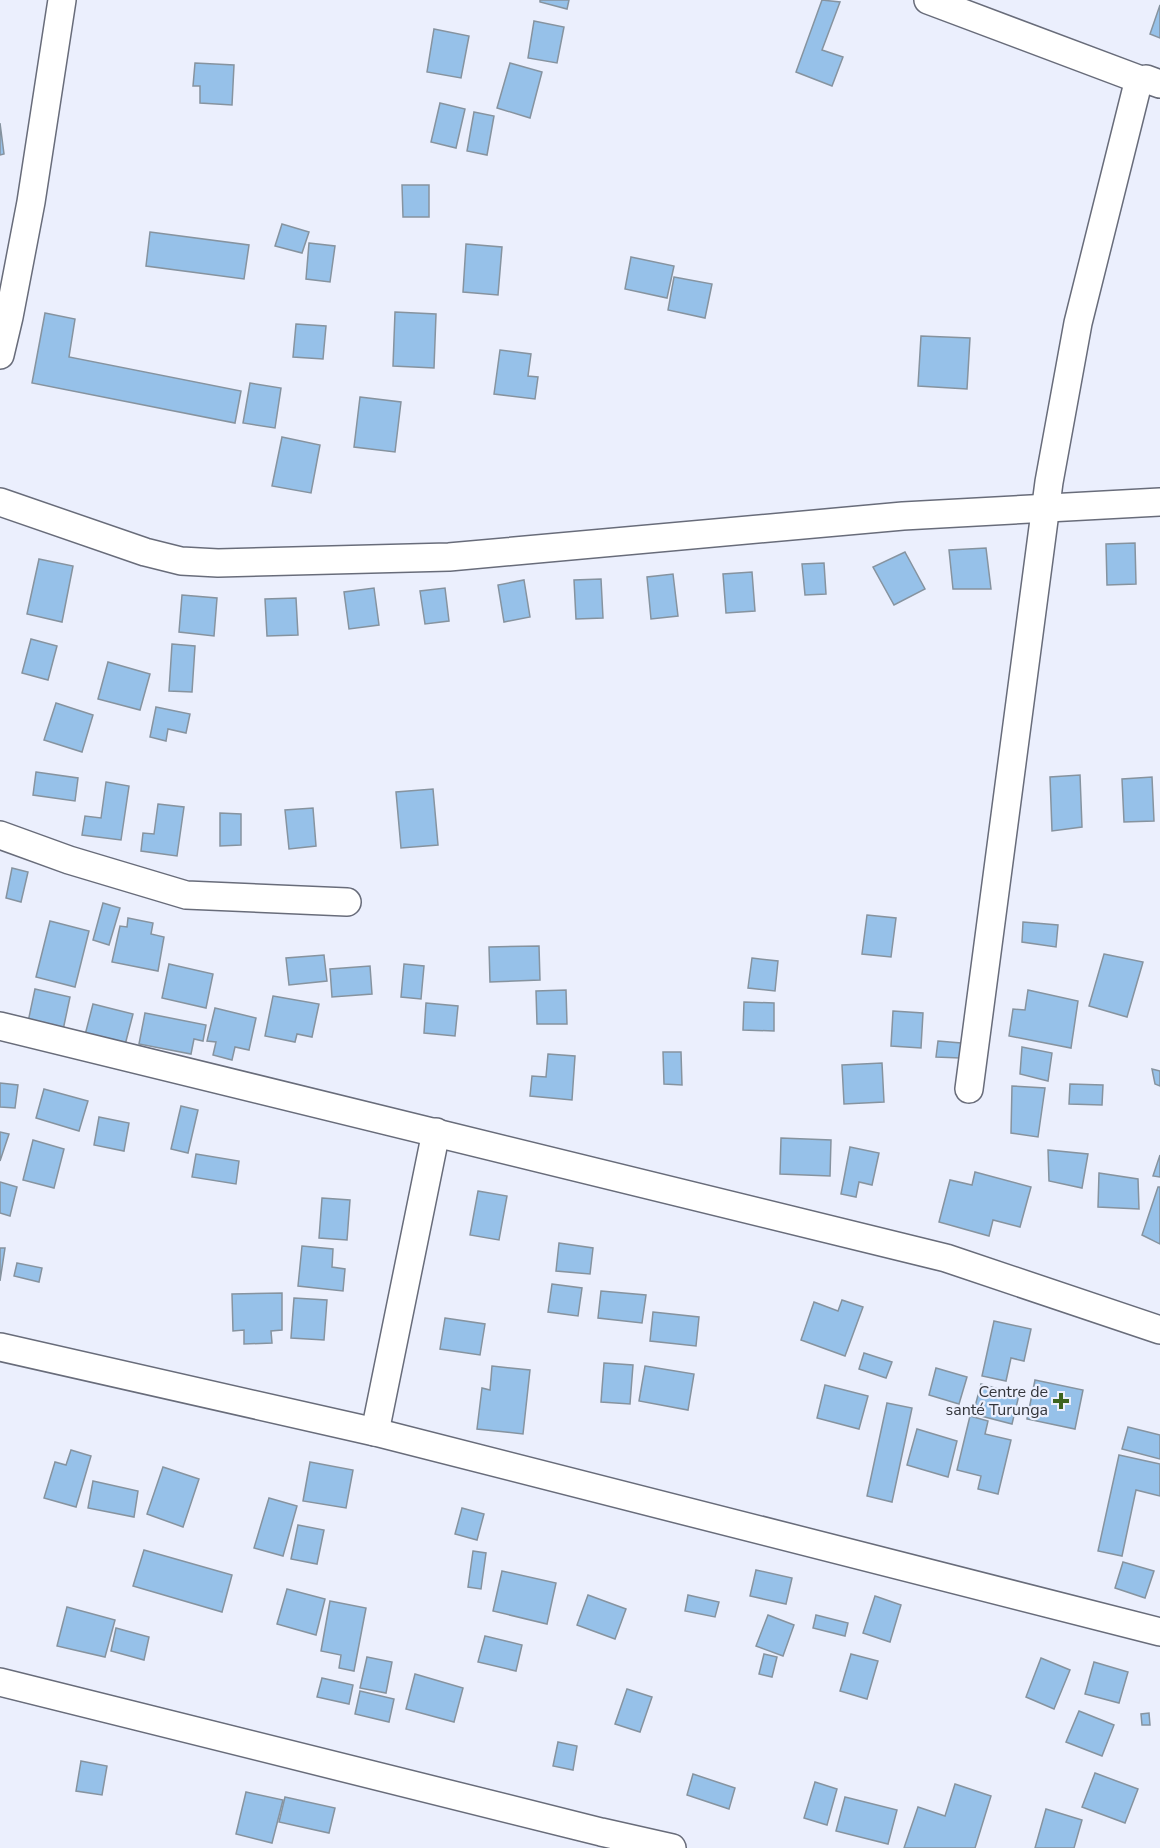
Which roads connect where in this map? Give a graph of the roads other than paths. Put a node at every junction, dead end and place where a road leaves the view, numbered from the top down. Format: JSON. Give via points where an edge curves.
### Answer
{"nodes":[{"id":1,"x":62,"y":0,"type":"edge"},
{"id":2,"x":928,"y":0,"type":"edge"},
{"id":3,"x":1151,"y":82,"type":"edge"},
{"id":4,"x":0,"y":355,"type":"edge"},
{"id":5,"x":0,"y":502,"type":"edge"},
{"id":6,"x":1160,"y":502,"type":"edge"},
{"id":7,"x":1045,"y":509,"type":"junction"},
{"id":8,"x":0,"y":835,"type":"edge"},
{"id":9,"x":347,"y":902,"type":"dead end"},
{"id":10,"x":0,"y":1026,"type":"edge"},
{"id":11,"x":969,"y":1089,"type":"dead end"},
{"id":12,"x":436,"y":1132,"type":"junction"},
{"id":13,"x":1160,"y":1330,"type":"edge"},
{"id":14,"x":0,"y":1347,"type":"edge"},
{"id":15,"x":375,"y":1432,"type":"junction"},
{"id":16,"x":1160,"y":1632,"type":"edge"},
{"id":17,"x":0,"y":1682,"type":"edge"},
{"id":18,"x":672,"y":1848,"type":"edge"}],
"edges":[{"from":1,"to":4,"type":"street","via":[[31,202]]},
{"from":2,"to":3,"type":"street"},
{"from":3,"to":7,"type":"street","via":[[1138,83],[1078,322]]},
{"from":5,"to":7,"type":"street","via":[[145,552],[181,561],[218,563],[449,557],[903,516]]},
{"from":6,"to":7,"type":"street"},
{"from":7,"to":11,"type":"street"},
{"from":8,"to":9,"type":"street","via":[[186,895]]},
{"from":10,"to":12,"type":"street"},
{"from":12,"to":13,"type":"street","via":[[946,1258]]},
{"from":12,"to":15,"type":"street"},
{"from":14,"to":15,"type":"street"},
{"from":15,"to":16,"type":"street"},
{"from":17,"to":18,"type":"street"}]}
